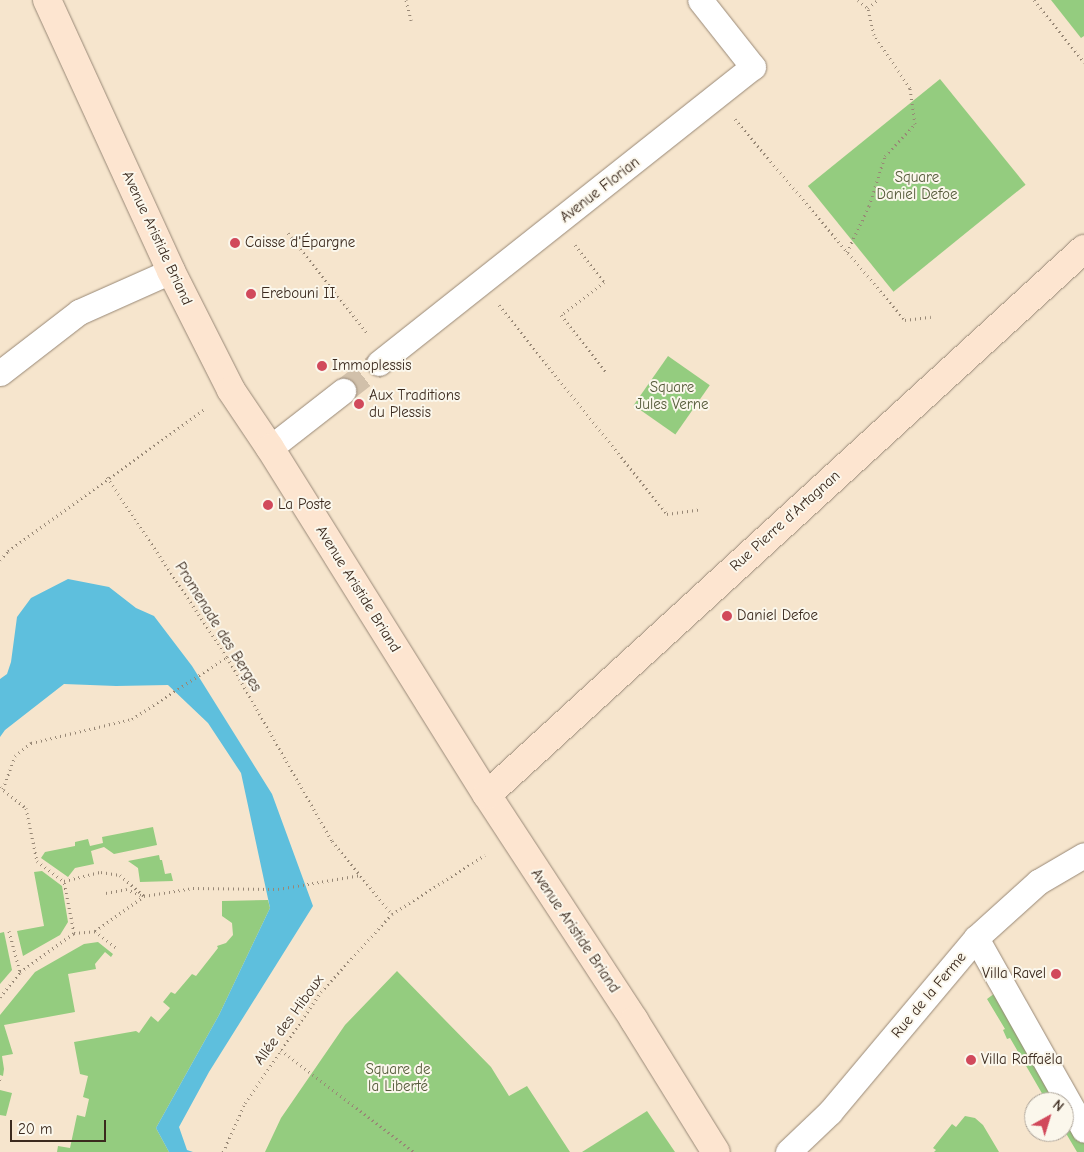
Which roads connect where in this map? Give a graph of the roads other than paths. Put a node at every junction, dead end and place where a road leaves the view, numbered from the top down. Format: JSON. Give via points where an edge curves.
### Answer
{"nodes":[{"id":1,"x":47,"y":0,"type":"edge"},
{"id":2,"x":700,"y":0,"type":"edge"},
{"id":3,"x":1084,"y":249,"type":"edge"},
{"id":4,"x":171,"y":271,"type":"junction"},
{"id":5,"x":382,"y":360,"type":"tunnel mouth"},
{"id":6,"x":0,"y":372,"type":"edge"},
{"id":7,"x":343,"y":391,"type":"tunnel mouth"},
{"id":8,"x":270,"y":448,"type":"junction"},
{"id":9,"x":487,"y":795,"type":"junction"},
{"id":10,"x":1084,"y":855,"type":"edge"},
{"id":11,"x":976,"y":938,"type":"junction"},
{"id":12,"x":1084,"y":1130,"type":"edge"},
{"id":13,"x":716,"y":1152,"type":"edge"},
{"id":14,"x":788,"y":1152,"type":"edge"}],
"edges":[{"from":1,"to":4,"type":"street","name":"Avenue Aristide Briand"},
{"from":2,"to":5,"type":"street","name":"Avenue Florian","via":[[753,67]]},
{"from":3,"to":9,"type":"street","name":"Rue Pierre d'Artagnan"},
{"from":4,"to":6,"type":"street","via":[[79,312]]},
{"from":4,"to":8,"type":"street","name":"Avenue Aristide Briand","via":[[231,390]]},
{"from":7,"to":8,"type":"street"},
{"from":8,"to":9,"type":"street","name":"Avenue Aristide Briand"},
{"from":9,"to":13,"type":"street","name":"Avenue Aristide Briand"},
{"from":10,"to":11,"type":"street","name":"Rue de la Ferme","via":[[1038,882]]},
{"from":11,"to":12,"type":"street"},
{"from":11,"to":14,"type":"street","name":"Rue de la Ferme","via":[[830,1112]]}]}
